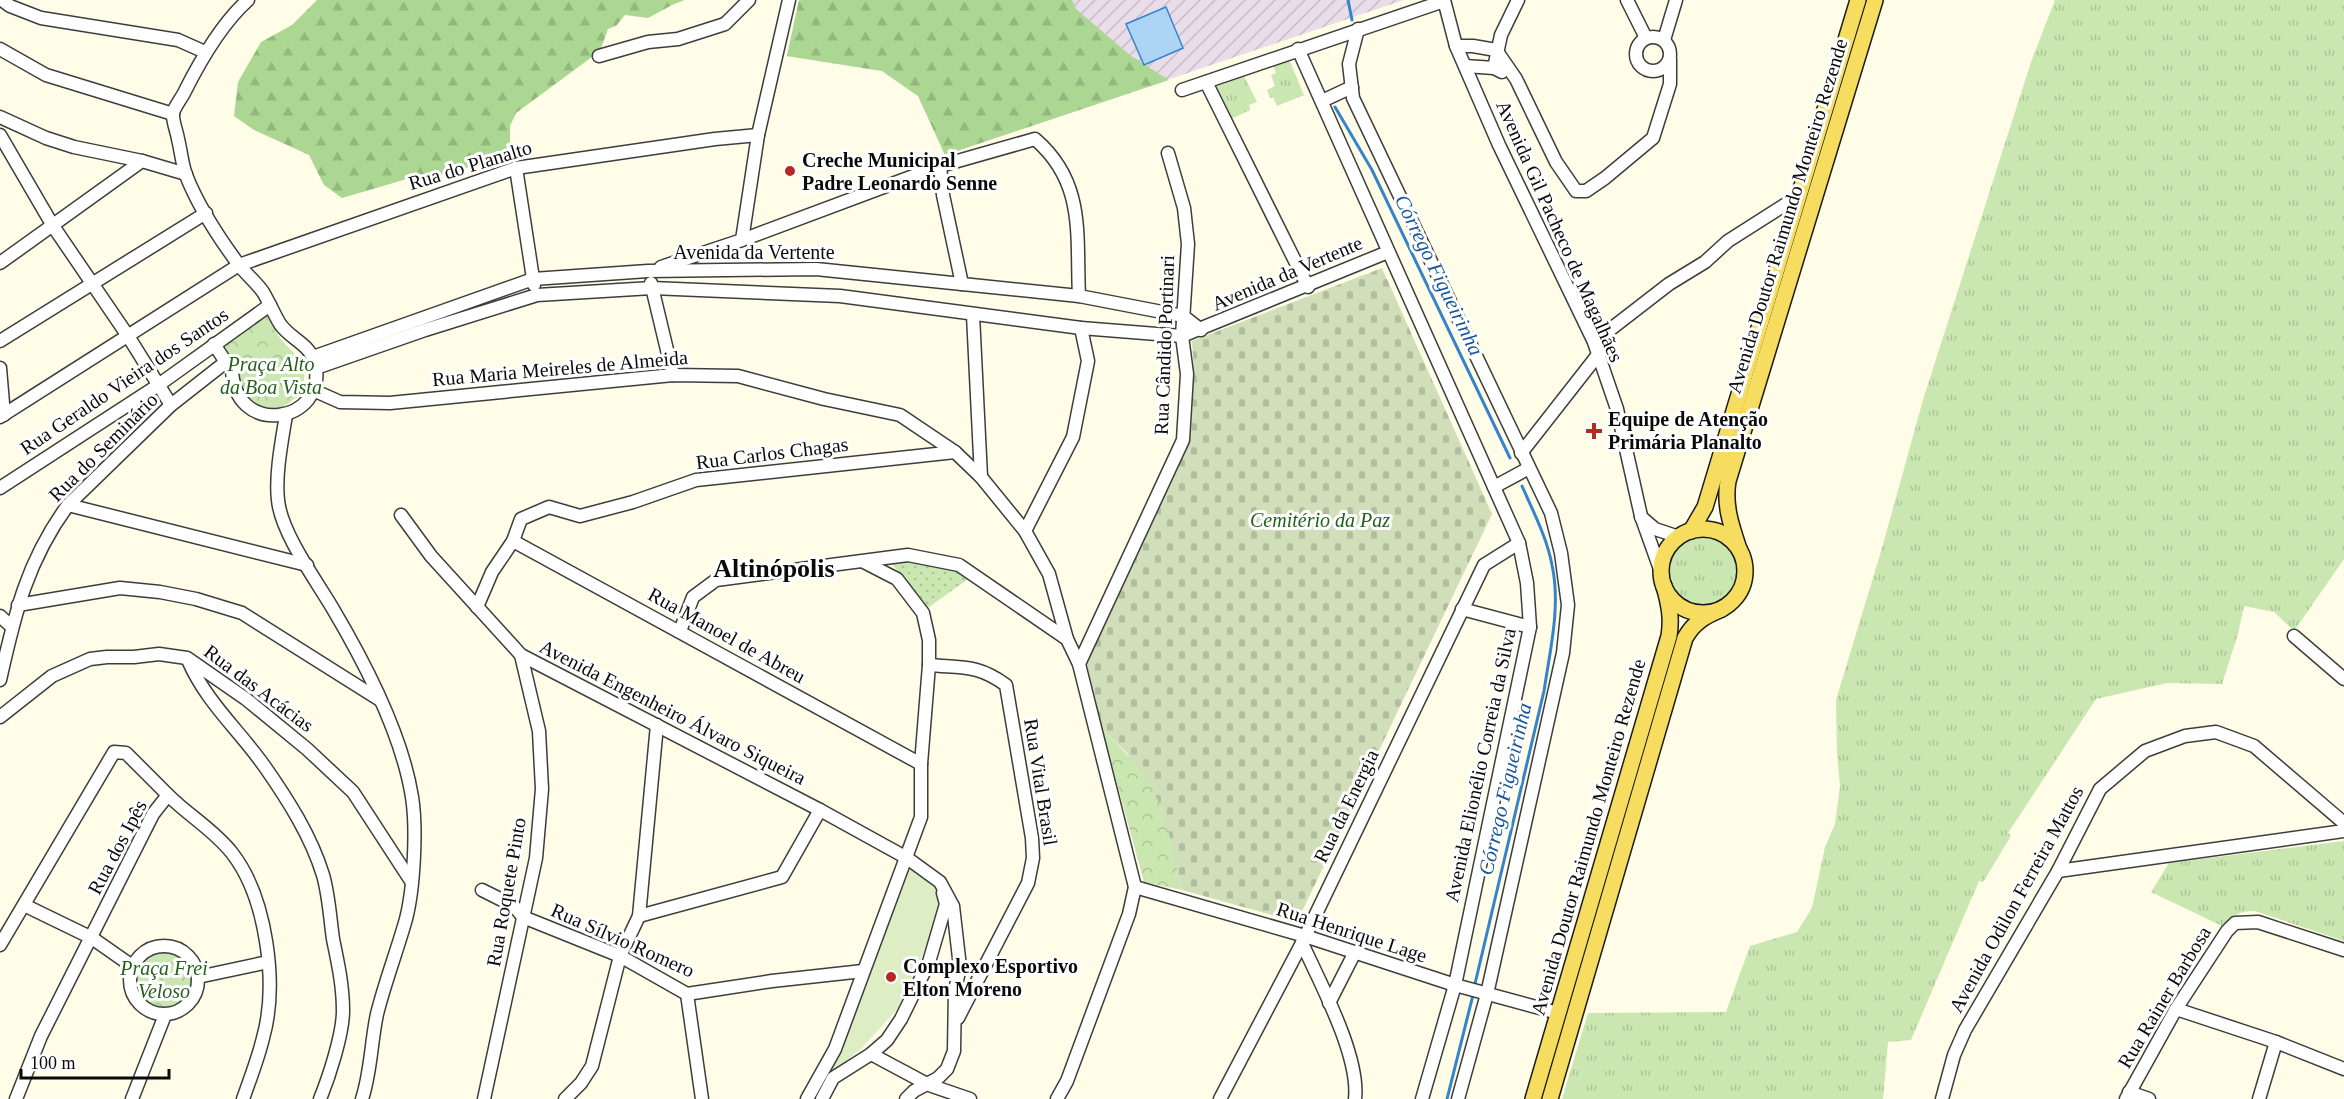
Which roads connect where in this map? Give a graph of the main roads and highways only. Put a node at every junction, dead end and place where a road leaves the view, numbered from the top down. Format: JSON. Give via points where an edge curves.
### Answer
{"nodes":[{"id":1,"x":1858,"y":0,"type":"edge"},
{"id":2,"x":1875,"y":0,"type":"edge"},
{"id":3,"x":1685,"y":534,"type":"junction"},
{"id":4,"x":1739,"y":549,"type":"junction"},
{"id":5,"x":1662,"y":579,"type":"junction"},
{"id":6,"x":1722,"y":609,"type":"junction"},
{"id":7,"x":1533,"y":1099,"type":"edge"},
{"id":8,"x":1550,"y":1099,"type":"edge"}],
"edges":[{"from":1,"to":3,"type":"main road","name":"Avenida Doutor Raimundo Monteiro Rezende","via":[[1705,507]]},
{"from":2,"to":4,"type":"main road","name":"Avenida Doutor Raimundo Monteiro Rezende","via":[[1728,480],[1728,516]]},
{"from":3,"to":4,"type":"main road","via":[[1708,529],[1731,539]]},
{"from":3,"to":5,"type":"main road","name":"Avenida Doutor Raimundo Monteiro Rezende","via":[[1669,547],[1663,559]]},
{"from":4,"to":6,"type":"main road","name":"Avenida Doutor Raimundo Monteiro Rezende","via":[[1745,576],[1737,595]]},
{"from":5,"to":6,"type":"main road","via":[[1673,600],[1687,610],[1698,614]]},
{"from":5,"to":7,"type":"main road","name":"Avenida Doutor Raimundo Monteiro Rezende","via":[[1671,614],[1669,636]]},
{"from":6,"to":8,"type":"main road","name":"Avenida Doutor Raimundo Monteiro Rezende","via":[[1703,617],[1685,638]]}]}
